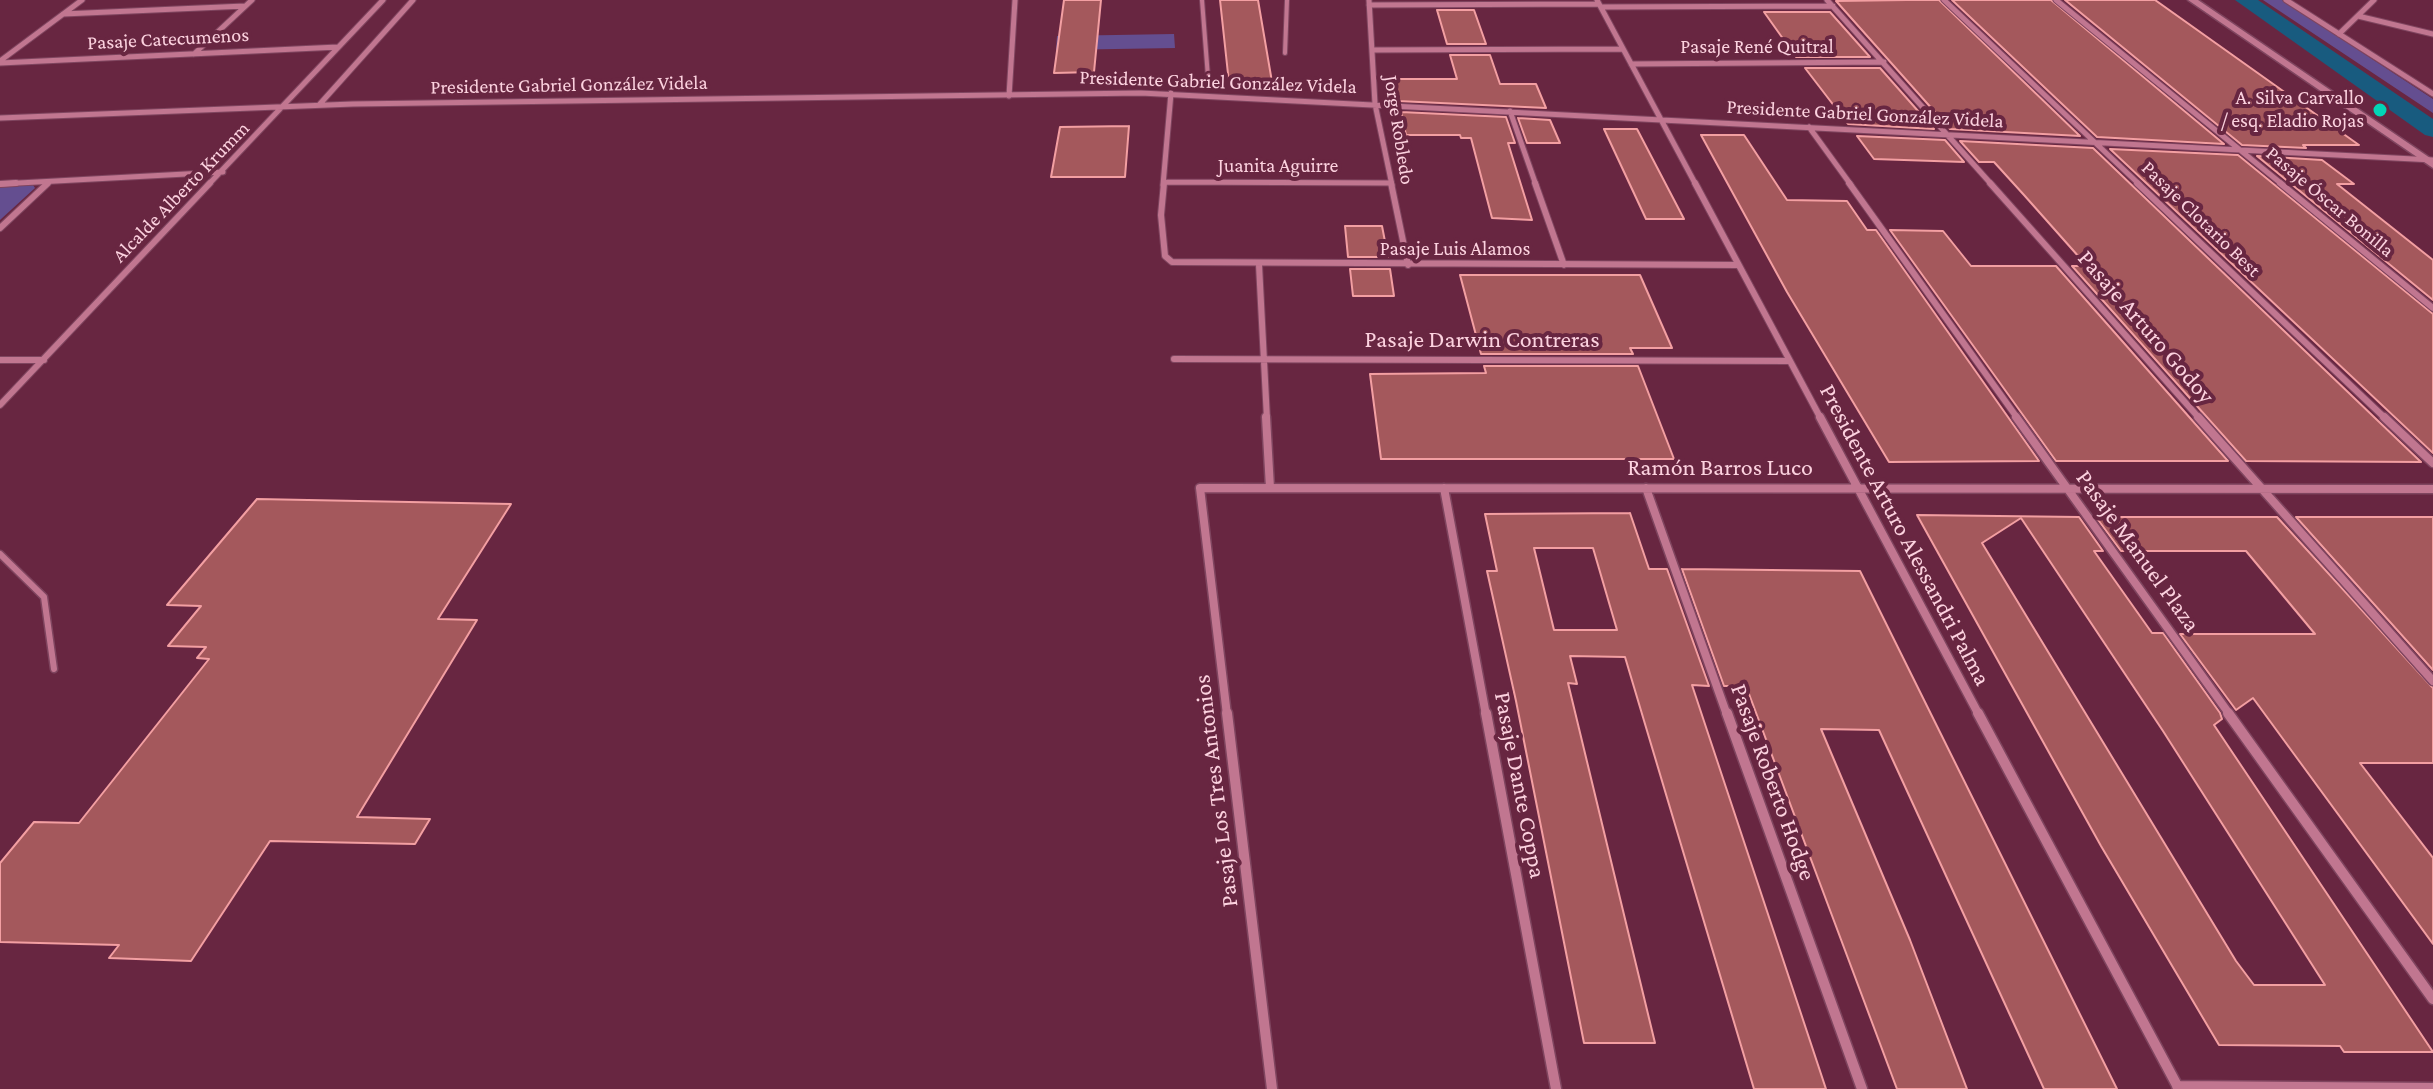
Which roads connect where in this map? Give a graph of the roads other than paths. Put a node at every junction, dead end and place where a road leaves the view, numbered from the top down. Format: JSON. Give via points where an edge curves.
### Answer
{"nodes":[{"id":1,"x":82,"y":0,"type":"edge"},
{"id":2,"x":252,"y":0,"type":"edge"},
{"id":3,"x":383,"y":0,"type":"edge"},
{"id":4,"x":413,"y":0,"type":"edge"},
{"id":5,"x":1015,"y":0,"type":"edge"},
{"id":6,"x":1202,"y":0,"type":"edge"},
{"id":7,"x":1287,"y":0,"type":"edge"},
{"id":8,"x":1827,"y":0,"type":"edge"},
{"id":9,"x":1944,"y":0,"type":"edge"},
{"id":10,"x":2056,"y":0,"type":"edge"},
{"id":11,"x":2192,"y":0,"type":"edge"},
{"id":12,"x":2209,"y":0,"type":"edge"},
{"id":13,"x":2286,"y":0,"type":"edge"},
{"id":14,"x":2374,"y":0,"type":"edge"},
{"id":15,"x":1369,"y":2,"type":"edge"},
{"id":16,"x":1599,"y":3,"type":"edge"},
{"id":17,"x":245,"y":6,"type":"junction"},
{"id":18,"x":1833,"y":6,"type":"junction"},
{"id":19,"x":63,"y":14,"type":"junction"},
{"id":20,"x":2358,"y":16,"type":"junction"},
{"id":21,"x":2339,"y":34,"type":"junction"},
{"id":22,"x":2433,"y":34,"type":"edge"},
{"id":23,"x":338,"y":47,"type":"junction"},
{"id":24,"x":1623,"y":49,"type":"junction"},
{"id":25,"x":1372,"y":50,"type":"junction"},
{"id":26,"x":1285,"y":53,"type":"dead end"},
{"id":27,"x":194,"y":54,"type":"junction"},
{"id":28,"x":0,"y":62,"type":"edge"},
{"id":29,"x":1884,"y":62,"type":"junction"},
{"id":30,"x":1631,"y":64,"type":"junction"},
{"id":31,"x":1208,"y":77,"type":"dead end"},
{"id":32,"x":1171,"y":93,"type":"junction"},
{"id":33,"x":2433,"y":94,"type":"edge"},
{"id":34,"x":1009,"y":96,"type":"junction"},
{"id":35,"x":1375,"y":104,"type":"junction"},
{"id":36,"x":286,"y":105,"type":"junction"},
{"id":37,"x":319,"y":105,"type":"junction"},
{"id":38,"x":1510,"y":111,"type":"junction"},
{"id":39,"x":0,"y":118,"type":"edge"},
{"id":40,"x":1660,"y":119,"type":"junction"},
{"id":41,"x":1809,"y":127,"type":"junction"},
{"id":42,"x":1949,"y":135,"type":"junction"},
{"id":43,"x":2098,"y":143,"type":"junction"},
{"id":44,"x":2243,"y":150,"type":"junction"},
{"id":45,"x":2431,"y":160,"type":"edge"},
{"id":46,"x":223,"y":172,"type":"junction"},
{"id":47,"x":50,"y":181,"type":"junction"},
{"id":48,"x":1164,"y":182,"type":"junction"},
{"id":49,"x":1391,"y":183,"type":"junction"},
{"id":50,"x":0,"y":184,"type":"edge"},
{"id":51,"x":0,"y":228,"type":"edge"},
{"id":52,"x":1259,"y":265,"type":"junction"},
{"id":53,"x":1408,"y":265,"type":"junction"},
{"id":54,"x":1564,"y":265,"type":"junction"},
{"id":55,"x":1738,"y":265,"type":"junction"},
{"id":56,"x":2433,"y":308,"type":"edge"},
{"id":57,"x":1174,"y":359,"type":"dead end"},
{"id":58,"x":1264,"y":359,"type":"junction"},
{"id":59,"x":0,"y":360,"type":"edge"},
{"id":60,"x":44,"y":360,"type":"junction"},
{"id":61,"x":1789,"y":361,"type":"junction"},
{"id":62,"x":0,"y":405,"type":"edge"},
{"id":63,"x":2433,"y":463,"type":"edge"},
{"id":64,"x":1200,"y":488,"type":"joint"},
{"id":65,"x":1270,"y":488,"type":"junction"},
{"id":66,"x":1444,"y":488,"type":"junction"},
{"id":67,"x":1646,"y":488,"type":"junction"},
{"id":68,"x":1857,"y":488,"type":"junction"},
{"id":69,"x":2068,"y":489,"type":"junction"},
{"id":70,"x":2262,"y":489,"type":"junction"},
{"id":71,"x":2433,"y":489,"type":"edge"},
{"id":72,"x":0,"y":554,"type":"edge"},
{"id":73,"x":54,"y":669,"type":"dead end"},
{"id":74,"x":2433,"y":681,"type":"edge"},
{"id":75,"x":2433,"y":999,"type":"edge"},
{"id":76,"x":2178,"y":1087,"type":"edge"},
{"id":77,"x":2433,"y":1088,"type":"edge"},
{"id":78,"x":1272,"y":1089,"type":"edge"},
{"id":79,"x":1556,"y":1089,"type":"edge"},
{"id":80,"x":1862,"y":1089,"type":"edge"}],
"edges":[{"from":1,"to":19,"type":"street"},
{"from":2,"to":17,"type":"street"},
{"from":3,"to":23,"type":"street","name":"Alcalde Alberto Krumm"},
{"from":4,"to":37,"type":"street"},
{"from":5,"to":34,"type":"street"},
{"from":6,"to":31,"type":"lane"},
{"from":7,"to":26,"type":"lane"},
{"from":8,"to":18,"type":"street","name":"Pasaje Arturo Godoy"},
{"from":9,"to":43,"type":"street","name":"Pasaje Clotario Best"},
{"from":10,"to":44,"type":"street","name":"Pasaje Óscar Bonilla"},
{"from":11,"to":45,"type":"street"},
{"from":12,"to":45,"type":"street"},
{"from":13,"to":21,"type":"street"},
{"from":14,"to":20,"type":"street"},
{"from":15,"to":16,"type":"street"},
{"from":15,"to":25,"type":"street","name":"Jorge Robledo"},
{"from":16,"to":18,"type":"street"},
{"from":16,"to":24,"type":"street","name":"Presidente Arturo Alessandri Palma"},
{"from":17,"to":19,"type":"street"},
{"from":17,"to":27,"type":"street"},
{"from":18,"to":29,"type":"street","name":"Pasaje Arturo Godoy"},
{"from":19,"to":28,"type":"street"},
{"from":20,"to":21,"type":"street"},
{"from":20,"to":22,"type":"street"},
{"from":21,"to":33,"type":"street"},
{"from":23,"to":27,"type":"street","name":"Pasaje Catecumenos"},
{"from":23,"to":36,"type":"street","name":"Alcalde Alberto Krumm"},
{"from":24,"to":25,"type":"street"},
{"from":24,"to":30,"type":"street","name":"Presidente Arturo Alessandri Palma"},
{"from":25,"to":35,"type":"street","name":"Jorge Robledo"},
{"from":27,"to":28,"type":"street","name":"Pasaje Catecumenos"},
{"from":29,"to":30,"type":"street","name":"Pasaje René Quitral"},
{"from":29,"to":42,"type":"street","name":"Pasaje Arturo Godoy"},
{"from":30,"to":40,"type":"street","name":"Presidente Arturo Alessandri Palma"},
{"from":32,"to":34,"type":"street","name":"Presidente Gabriel González Videla"},
{"from":32,"to":35,"type":"street","name":"Presidente Gabriel González Videla"},
{"from":32,"to":48,"type":"street"},
{"from":34,"to":37,"type":"street","name":"Presidente Gabriel González Videla"},
{"from":35,"to":38,"type":"street","name":"Presidente Gabriel González Videla"},
{"from":35,"to":49,"type":"street","name":"Jorge Robledo"},
{"from":36,"to":37,"type":"street","name":"Presidente Gabriel González Videla"},
{"from":36,"to":39,"type":"street","name":"Presidente Gabriel González Videla"},
{"from":36,"to":46,"type":"street","name":"Alcalde Alberto Krumm"},
{"from":38,"to":40,"type":"street","name":"Presidente Gabriel González Videla"},
{"from":38,"to":54,"type":"street"},
{"from":40,"to":41,"type":"street","name":"Presidente Gabriel González Videla"},
{"from":40,"to":55,"type":"street","name":"Presidente Arturo Alessandri Palma"},
{"from":41,"to":42,"type":"street","name":"Presidente Gabriel González Videla"},
{"from":41,"to":69,"type":"street","name":"Pasaje Manuel Plaza"},
{"from":42,"to":43,"type":"street","name":"Presidente Gabriel González Videla"},
{"from":42,"to":70,"type":"street","name":"Pasaje Arturo Godoy"},
{"from":43,"to":44,"type":"street","name":"Presidente Gabriel González Videla"},
{"from":43,"to":63,"type":"street","name":"Pasaje Clotario Best"},
{"from":44,"to":45,"type":"street","name":"Presidente Gabriel González Videla"},
{"from":44,"to":56,"type":"street","name":"Pasaje Óscar Bonilla"},
{"from":46,"to":47,"type":"street"},
{"from":46,"to":60,"type":"street","name":"Alcalde Alberto Krumm"},
{"from":47,"to":50,"type":"street"},
{"from":47,"to":51,"type":"street"},
{"from":48,"to":49,"type":"street","name":"Juanita Aguirre"},
{"from":48,"to":52,"type":"street","name":"Pasaje Luis Alamos","via":[[1165,256],[1172,262]]},
{"from":49,"to":53,"type":"street","name":"Jorge Robledo"},
{"from":52,"to":53,"type":"street","name":"Pasaje Luis Alamos"},
{"from":52,"to":58,"type":"street"},
{"from":53,"to":54,"type":"street","name":"Pasaje Luis Alamos"},
{"from":54,"to":55,"type":"street","name":"Pasaje Luis Alamos"},
{"from":55,"to":61,"type":"street","name":"Presidente Arturo Alessandri Palma"},
{"from":57,"to":58,"type":"street","name":"Pasaje Darwin Contreras"},
{"from":58,"to":61,"type":"street","name":"Pasaje Darwin Contreras"},
{"from":58,"to":65,"type":"street"},
{"from":59,"to":60,"type":"street"},
{"from":60,"to":62,"type":"street","name":"Alcalde Alberto Krumm"},
{"from":61,"to":68,"type":"street","name":"Presidente Arturo Alessandri Palma"},
{"from":64,"to":65,"type":"street","name":"Ramón Barros Luco"},
{"from":64,"to":78,"type":"street","name":"Pasaje Los Tres Antonios"},
{"from":65,"to":66,"type":"street","name":"Ramón Barros Luco"},
{"from":66,"to":67,"type":"street","name":"Ramón Barros Luco"},
{"from":66,"to":79,"type":"street","name":"Pasaje Dante Coppa"},
{"from":67,"to":68,"type":"street","name":"Ramón Barros Luco"},
{"from":67,"to":80,"type":"street","name":"Pasaje Roberto Hodge"},
{"from":68,"to":69,"type":"street","name":"Ramón Barros Luco"},
{"from":68,"to":76,"type":"street","name":"Presidente Arturo Alessandri Palma"},
{"from":69,"to":70,"type":"street","name":"Ramón Barros Luco"},
{"from":69,"to":75,"type":"street","name":"Pasaje Manuel Plaza"},
{"from":70,"to":71,"type":"street","name":"Ramón Barros Luco"},
{"from":70,"to":74,"type":"street","name":"Pasaje Arturo Godoy"},
{"from":72,"to":73,"type":"lane","via":[[44,597]]},
{"from":76,"to":77,"type":"street"}]}
